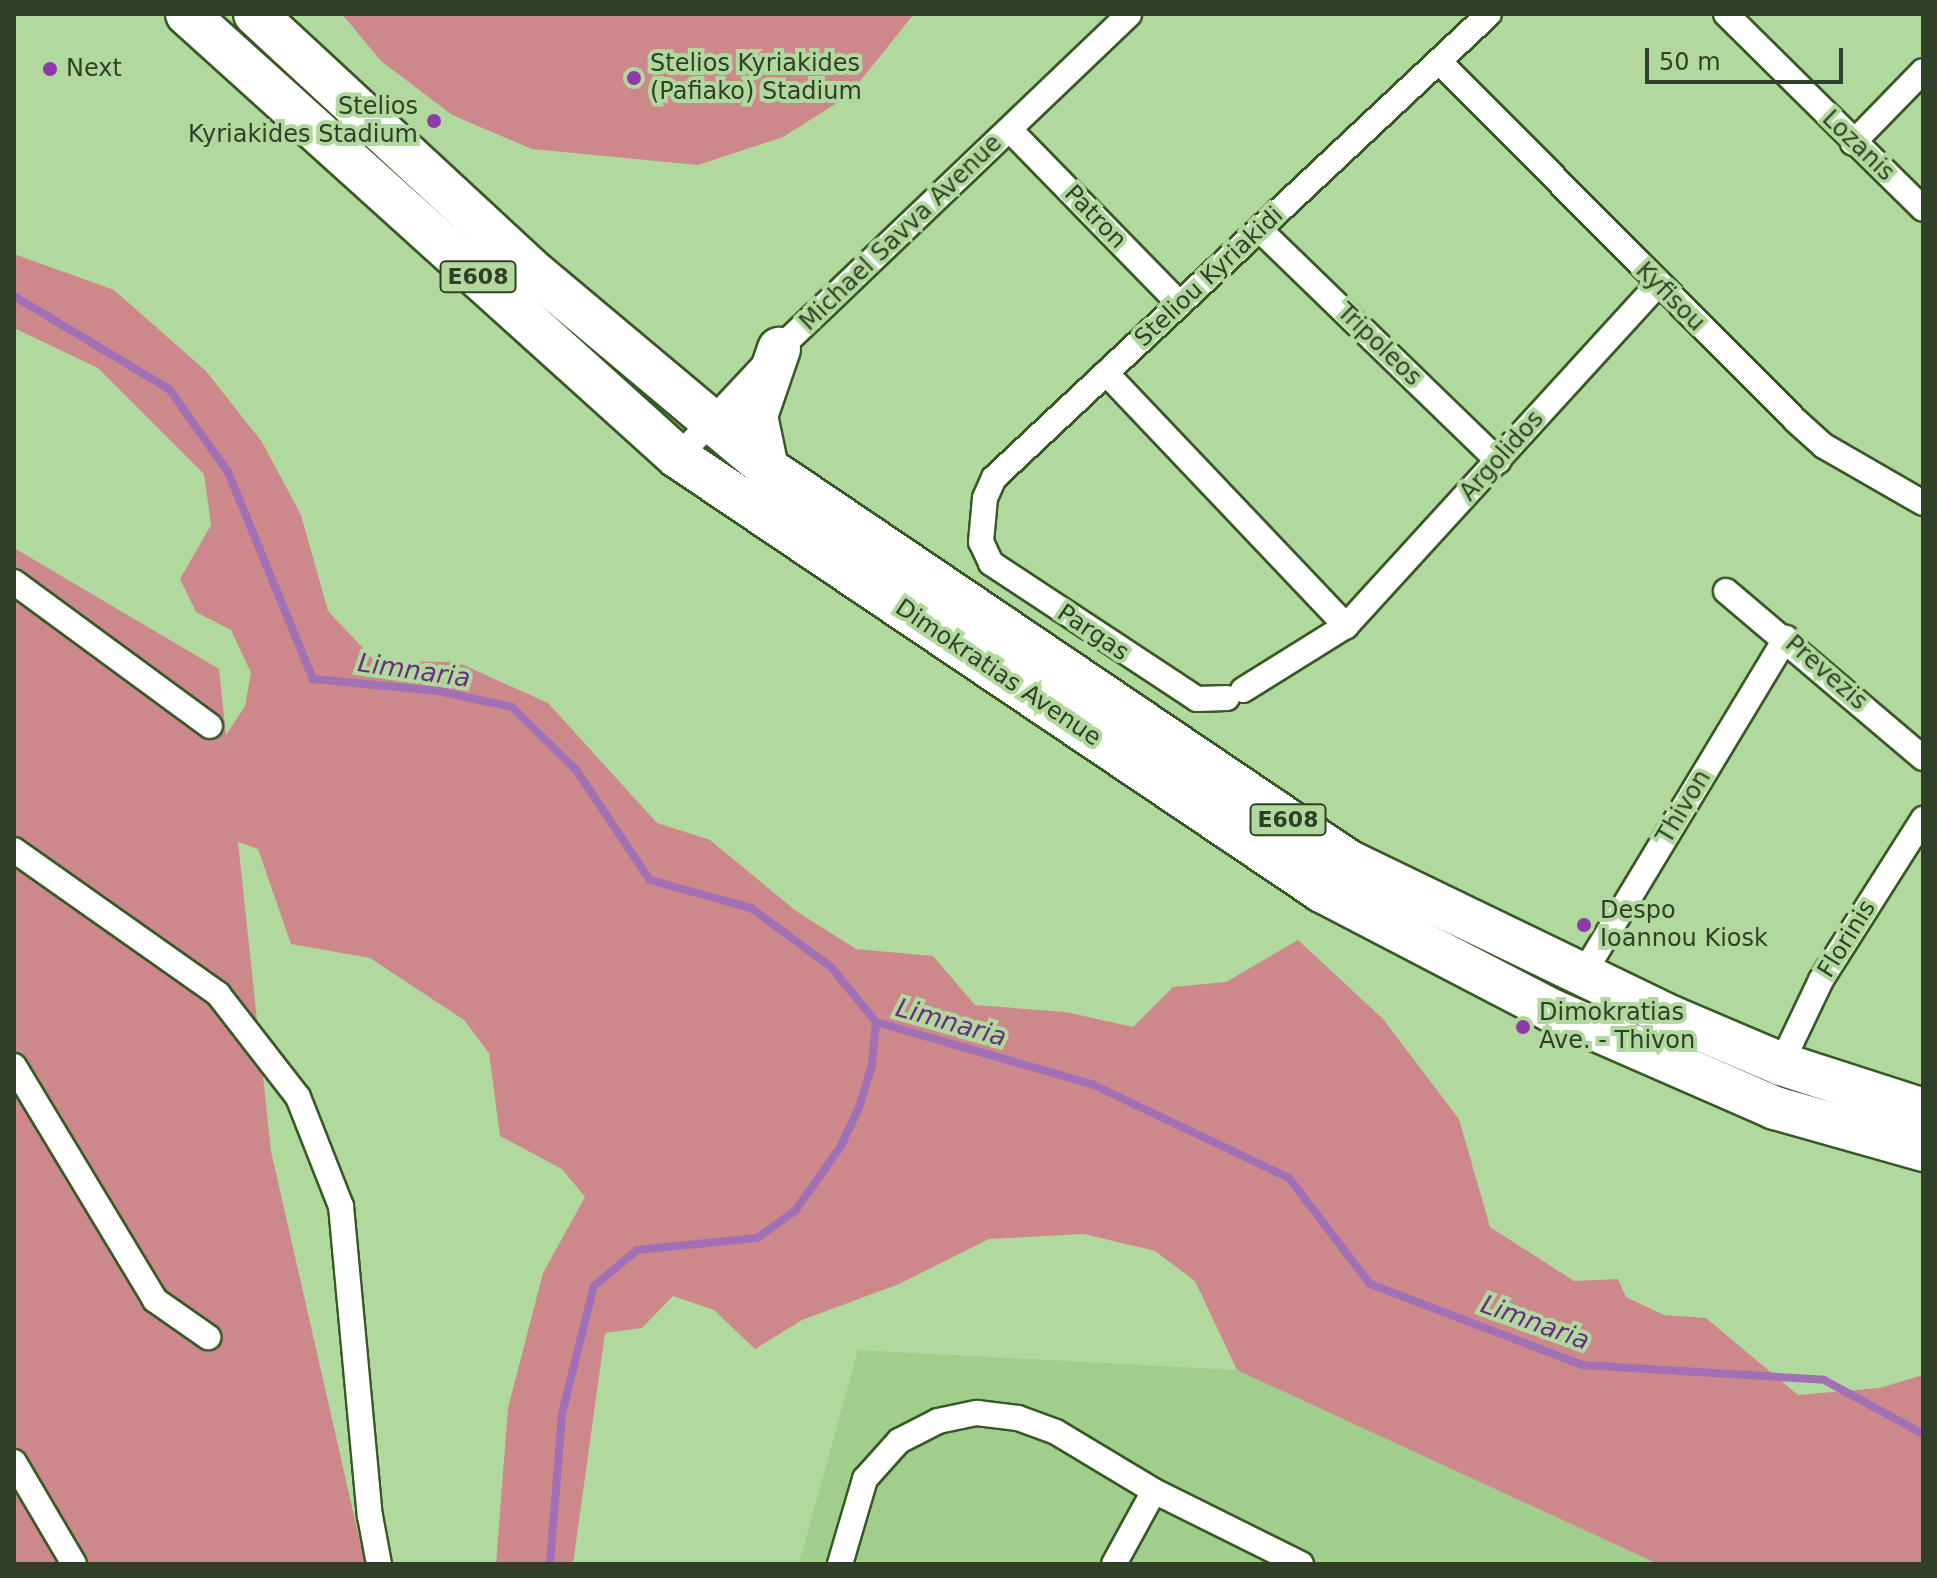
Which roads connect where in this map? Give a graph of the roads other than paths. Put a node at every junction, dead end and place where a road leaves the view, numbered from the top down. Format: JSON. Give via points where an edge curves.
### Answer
{"nodes":[{"id":1,"x":187,"y":14,"type":"edge"},
{"id":2,"x":255,"y":14,"type":"edge"},
{"id":3,"x":1129,"y":14,"type":"edge"},
{"id":4,"x":1489,"y":14,"type":"edge"},
{"id":5,"x":1726,"y":14,"type":"edge"},
{"id":6,"x":1440,"y":62,"type":"junction"},
{"id":7,"x":1923,"y":71,"type":"edge"},
{"id":8,"x":1010,"y":130,"type":"junction"},
{"id":9,"x":1853,"y":143,"type":"junction"},
{"id":10,"x":1923,"y":209,"type":"edge"},
{"id":11,"x":1260,"y":230,"type":"junction"},
{"id":12,"x":1657,"y":285,"type":"junction"},
{"id":13,"x":1180,"y":304,"type":"junction"},
{"id":14,"x":779,"y":349,"type":"junction"},
{"id":15,"x":1106,"y":373,"type":"junction"},
{"id":16,"x":712,"y":421,"type":"junction"},
{"id":17,"x":678,"y":457,"type":"junction"},
{"id":18,"x":1498,"y":461,"type":"junction"},
{"id":19,"x":767,"y":468,"type":"junction"},
{"id":20,"x":1923,"y":503,"type":"edge"},
{"id":21,"x":991,"y":563,"type":"joint"},
{"id":22,"x":14,"y":582,"type":"edge"},
{"id":23,"x":1726,"y":591,"type":"dead end"},
{"id":24,"x":1346,"y":626,"type":"junction"},
{"id":25,"x":1786,"y":638,"type":"junction"},
{"id":26,"x":1197,"y":699,"type":"joint"},
{"id":27,"x":210,"y":726,"type":"dead end"},
{"id":28,"x":1923,"y":758,"type":"edge"},
{"id":29,"x":1923,"y":819,"type":"edge"},
{"id":30,"x":14,"y":850,"type":"edge"},
{"id":31,"x":1582,"y":976,"type":"junction"},
{"id":32,"x":1781,"y":1064,"type":"junction"},
{"id":33,"x":14,"y":1066,"type":"edge"},
{"id":34,"x":1923,"y":1110,"type":"edge"},
{"id":35,"x":1923,"y":1150,"type":"edge"},
{"id":36,"x":208,"y":1337,"type":"dead end"},
{"id":37,"x":14,"y":1462,"type":"edge"},
{"id":38,"x":1154,"y":1491,"type":"junction"},
{"id":39,"x":74,"y":1564,"type":"edge"},
{"id":40,"x":379,"y":1564,"type":"edge"},
{"id":41,"x":840,"y":1564,"type":"edge"},
{"id":42,"x":1114,"y":1564,"type":"edge"},
{"id":43,"x":1301,"y":1564,"type":"edge"}],
"edges":[{"from":1,"to":17,"type":"highway","name":"Dimokratias Avenue","number":"E608"},
{"from":2,"to":16,"type":"highway","name":"Dimokratias Avenue","number":"E608","via":[[529,268]]},
{"from":3,"to":8,"type":"street","name":"Michael Savva Avenue"},
{"from":4,"to":6,"type":"street","name":"Steliou Kyriakidi"},
{"from":5,"to":9,"type":"street","name":"Lozanis"},
{"from":6,"to":11,"type":"street","name":"Steliou Kyriakidi"},
{"from":6,"to":12,"type":"street","name":"Kyfisou"},
{"from":7,"to":9,"type":"street"},
{"from":8,"to":13,"type":"street","name":"Patron"},
{"from":8,"to":14,"type":"street","name":"Michael Savva Avenue"},
{"from":9,"to":10,"type":"street","name":"Lozanis"},
{"from":11,"to":13,"type":"street","name":"Steliou Kyriakidi"},
{"from":11,"to":18,"type":"street","name":"Tripoleos"},
{"from":12,"to":18,"type":"street","name":"Argolidos"},
{"from":12,"to":20,"type":"street","name":"Kyfisou","via":[[1824,446]]},
{"from":13,"to":15,"type":"street","name":"Steliou Kyriakidi"},
{"from":14,"to":16,"type":"street","name":"Michael Savva Avenue"},
{"from":14,"to":19,"type":"highway","via":[[756,416]]},
{"from":15,"to":21,"type":"street","name":"Steliou Kyriakidi","via":[[994,478],[980,520],[981,542]]},
{"from":15,"to":24,"type":"street"},
{"from":16,"to":17,"type":"street","name":"Michael Savva Avenue"},
{"from":16,"to":19,"type":"highway","name":"Dimokratias Avenue","number":"E608"},
{"from":17,"to":35,"type":"highway","name":"Dimokratias Avenue","number":"E608","via":[[1322,891],[1553,1011],[1775,1108]]},
{"from":18,"to":24,"type":"street","name":"Argolidos"},
{"from":19,"to":31,"type":"highway","name":"Dimokratias Avenue","number":"E608","via":[[1348,861]]},
{"from":21,"to":26,"type":"street","name":"Pargas"},
{"from":22,"to":27,"type":"street"},
{"from":23,"to":25,"type":"street","name":"Prevezis"},
{"from":24,"to":26,"type":"street","name":"Argolidos","via":[[1235,694]]},
{"from":25,"to":28,"type":"street","name":"Prevezis"},
{"from":25,"to":31,"type":"street","name":"Thivon"},
{"from":29,"to":32,"type":"street","name":"Florinis","via":[[1821,980]]},
{"from":30,"to":40,"type":"street","via":[[218,994],[298,1097],[341,1206]]},
{"from":31,"to":32,"type":"highway","name":"Dimokratias Avenue","number":"E608"},
{"from":32,"to":34,"type":"highway","name":"Dimokratias Avenue","number":"E608"},
{"from":33,"to":36,"type":"street","via":[[155,1300]]},
{"from":37,"to":39,"type":"street"},
{"from":38,"to":41,"type":"street","via":[[1056,1432],[1018,1418],[977,1413],[938,1421],[899,1441],[865,1479]]},
{"from":38,"to":42,"type":"street"},
{"from":38,"to":43,"type":"street"}]}
